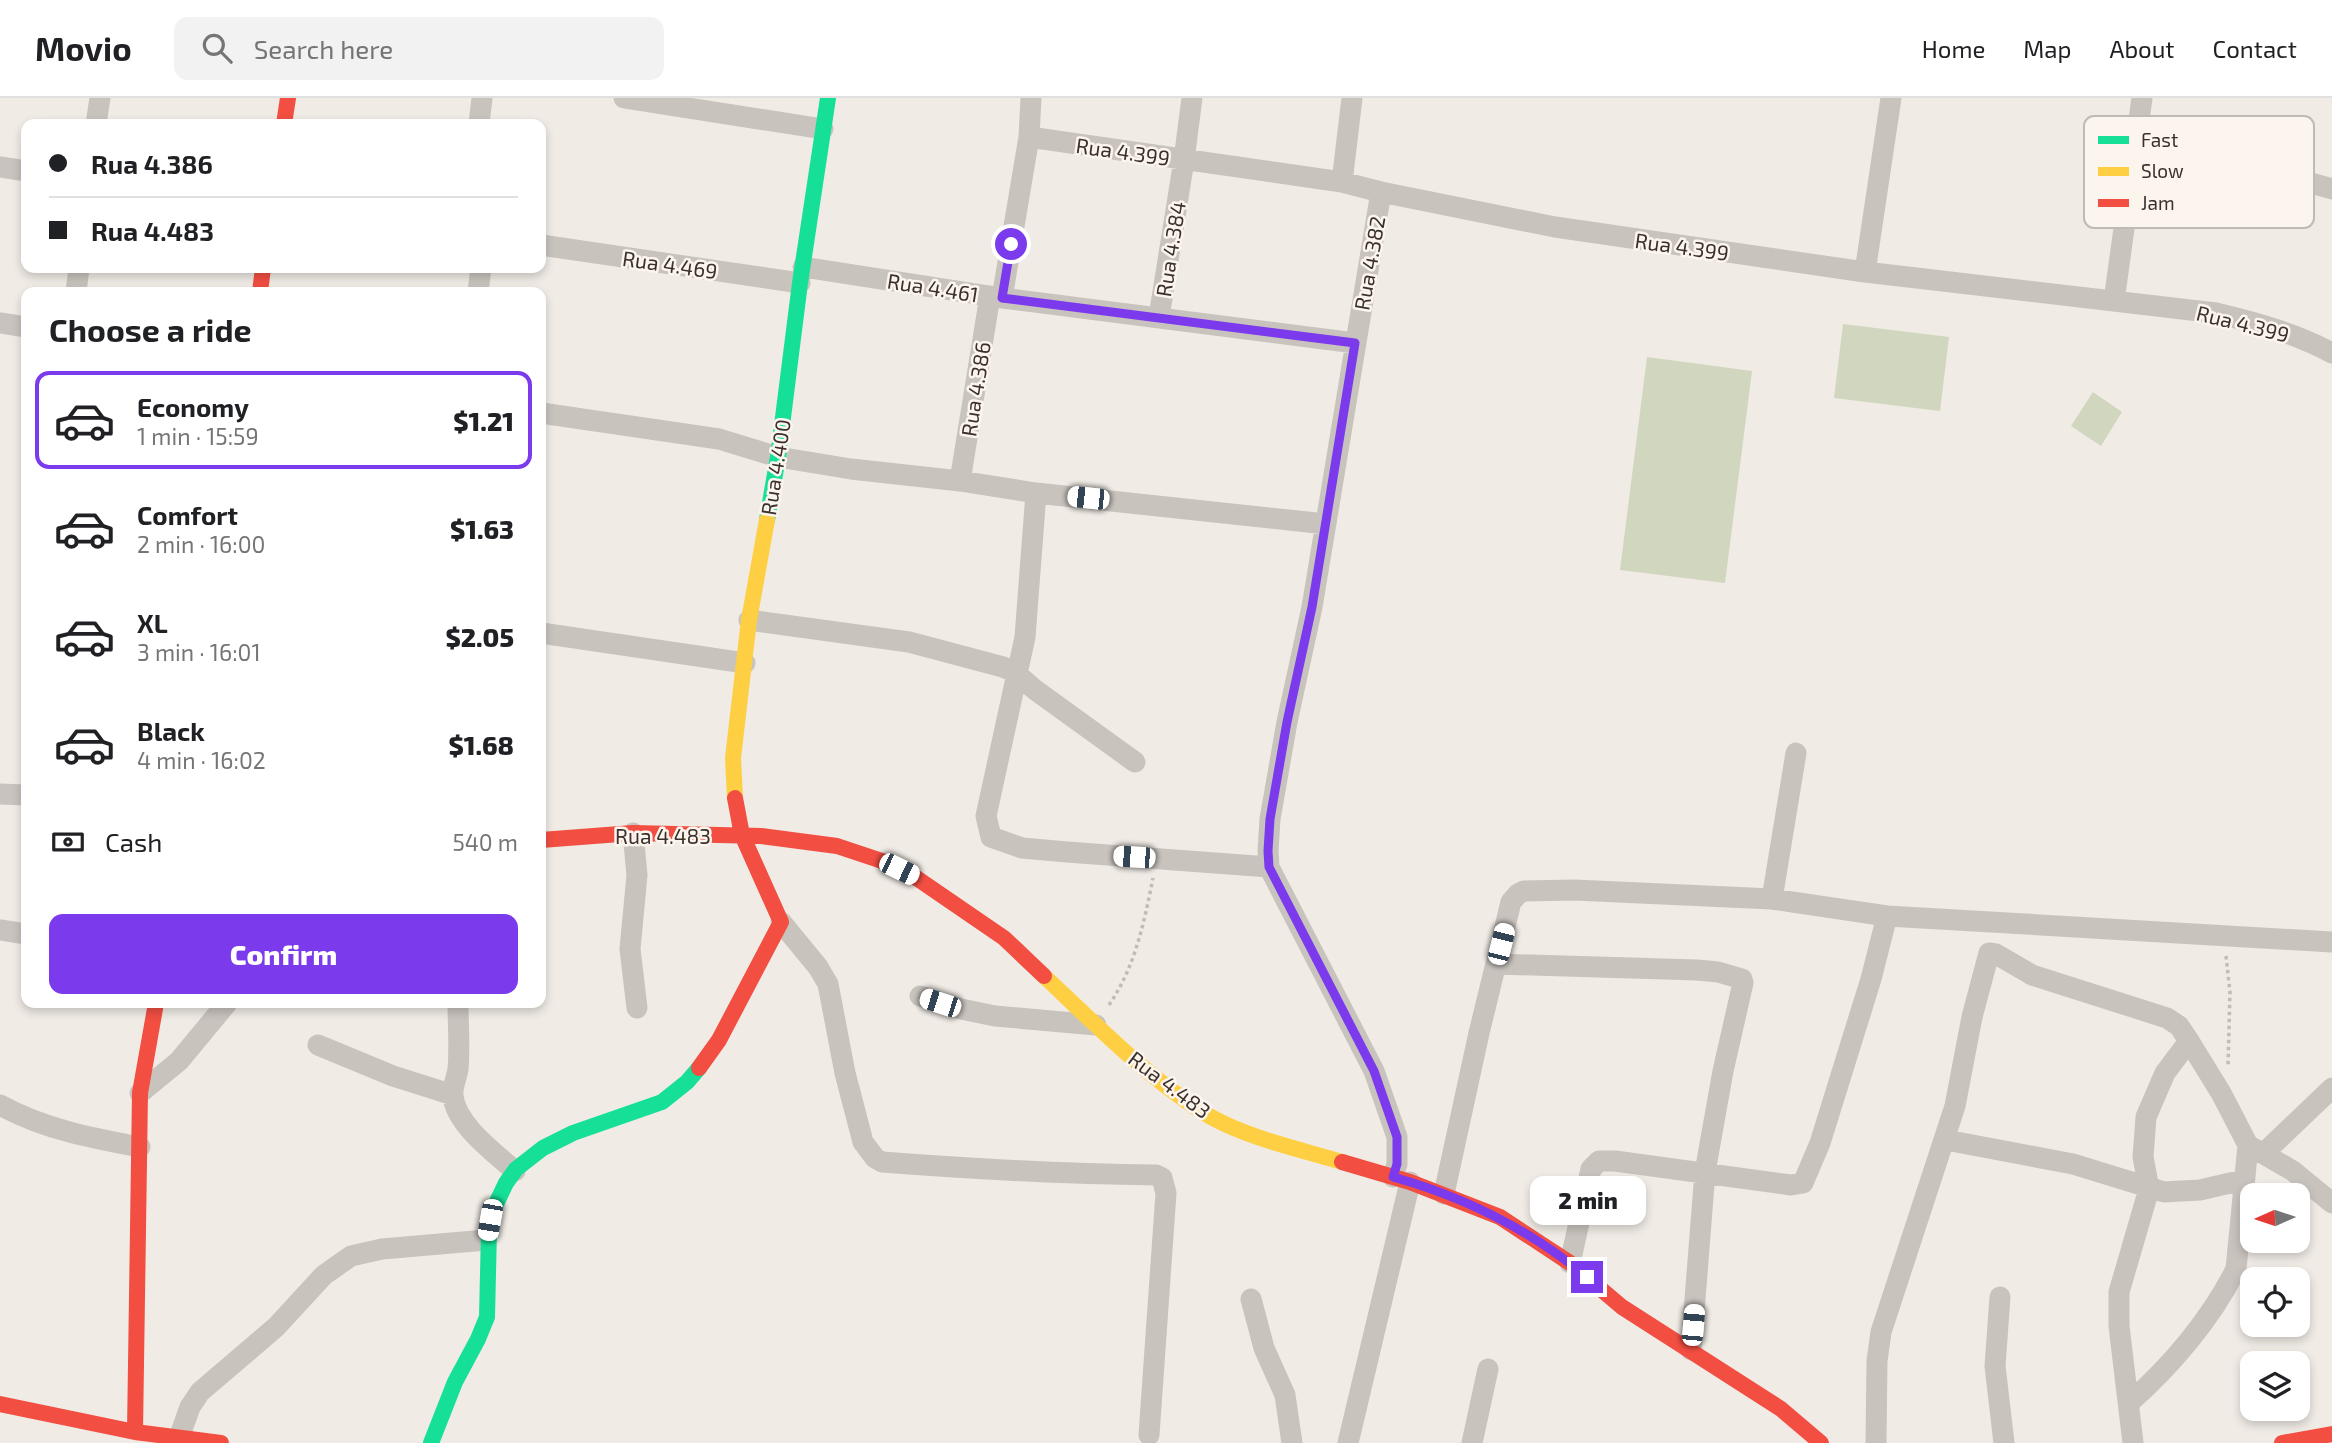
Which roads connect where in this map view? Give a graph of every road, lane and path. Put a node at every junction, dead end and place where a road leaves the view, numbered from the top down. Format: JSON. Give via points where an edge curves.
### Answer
{"nodes":[{"id":1,"x":100,"y":98,"type":"edge"},
{"id":2,"x":289,"y":98,"type":"edge"},
{"id":3,"x":482,"y":98,"type":"edge"},
{"id":4,"x":624,"y":98,"type":"edge"},
{"id":5,"x":828,"y":98,"type":"edge"},
{"id":6,"x":1031,"y":98,"type":"edge"},
{"id":7,"x":1192,"y":98,"type":"edge"},
{"id":8,"x":1352,"y":98,"type":"edge"},
{"id":9,"x":1891,"y":98,"type":"edge"},
{"id":10,"x":2142,"y":98,"type":"edge"},
{"id":11,"x":645,"y":99,"type":"edge"},
{"id":12,"x":2139,"y":116,"type":"edge"},
{"id":13,"x":97,"y":119,"type":"edge"},
{"id":14,"x":285,"y":119,"type":"edge"},
{"id":15,"x":480,"y":119,"type":"edge"},
{"id":16,"x":823,"y":129,"type":"junction"},
{"id":17,"x":1029,"y":137,"type":"junction"},
{"id":18,"x":1184,"y":160,"type":"junction"},
{"id":19,"x":0,"y":167,"type":"edge"},
{"id":20,"x":21,"y":170,"type":"edge"},
{"id":21,"x":1342,"y":182,"type":"junction"},
{"id":22,"x":2314,"y":184,"type":"edge"},
{"id":23,"x":2332,"y":189,"type":"edge"},
{"id":24,"x":1381,"y":192,"type":"junction"},
{"id":25,"x":2124,"y":228,"type":"edge"},
{"id":26,"x":546,"y":246,"type":"edge"},
{"id":27,"x":1865,"y":272,"type":"junction"},
{"id":28,"x":801,"y":275,"type":"junction"},
{"id":29,"x":996,"y":297,"type":"junction"},
{"id":30,"x":2114,"y":301,"type":"junction"},
{"id":31,"x":1159,"y":317,"type":"junction"},
{"id":32,"x":0,"y":323,"type":"edge"},
{"id":33,"x":21,"y":326,"type":"edge"},
{"id":34,"x":1355,"y":343,"type":"junction"},
{"id":35,"x":2332,"y":353,"type":"edge"},
{"id":36,"x":546,"y":415,"type":"edge"},
{"id":37,"x":778,"y":457,"type":"junction"},
{"id":38,"x":960,"y":481,"type":"junction"},
{"id":39,"x":1036,"y":493,"type":"junction"},
{"id":40,"x":1326,"y":524,"type":"junction"},
{"id":41,"x":749,"y":620,"type":"junction"},
{"id":42,"x":546,"y":634,"type":"edge"},
{"id":43,"x":745,"y":663,"type":"junction"},
{"id":44,"x":1016,"y":673,"type":"junction"},
{"id":45,"x":1796,"y":752,"type":"dead end"},
{"id":46,"x":1135,"y":762,"type":"dead end"},
{"id":47,"x":0,"y":794,"type":"edge"},
{"id":48,"x":21,"y":795,"type":"edge"},
{"id":49,"x":633,"y":833,"type":"junction"},
{"id":50,"x":742,"y":835,"type":"junction"},
{"id":51,"x":546,"y":840,"type":"edge"},
{"id":52,"x":1157,"y":859,"type":"junction"},
{"id":53,"x":1269,"y":867,"type":"junction"},
{"id":54,"x":1772,"y":899,"type":"junction"},
{"id":55,"x":1887,"y":916,"type":"junction"},
{"id":56,"x":781,"y":922,"type":"junction"},
{"id":57,"x":0,"y":930,"type":"edge"},
{"id":58,"x":21,"y":933,"type":"edge"},
{"id":59,"x":2223,"y":936,"type":"junction"},
{"id":60,"x":2332,"y":942,"type":"edge"},
{"id":61,"x":1496,"y":964,"type":"junction"},
{"id":62,"x":920,"y":996,"type":"dead end"},
{"id":63,"x":637,"y":1007,"type":"dead end"},
{"id":64,"x":155,"y":1008,"type":"edge"},
{"id":65,"x":223,"y":1008,"type":"edge"},
{"id":66,"x":458,"y":1008,"type":"edge"},
{"id":67,"x":1096,"y":1025,"type":"junction"},
{"id":68,"x":2189,"y":1041,"type":"junction"},
{"id":69,"x":318,"y":1045,"type":"dead end"},
{"id":70,"x":2332,"y":1088,"type":"edge"},
{"id":71,"x":141,"y":1093,"type":"junction"},
{"id":72,"x":2221,"y":1093,"type":"junction"},
{"id":73,"x":453,"y":1095,"type":"junction"},
{"id":74,"x":0,"y":1105,"type":"edge"},
{"id":75,"x":1945,"y":1140,"type":"junction"},
{"id":76,"x":140,"y":1147,"type":"junction"},
{"id":77,"x":2256,"y":1149,"type":"junction"},
{"id":78,"x":515,"y":1171,"type":"junction"},
{"id":79,"x":1705,"y":1172,"type":"junction"},
{"id":80,"x":1402,"y":1179,"type":"junction"},
{"id":81,"x":2243,"y":1180,"type":"junction"},
{"id":82,"x":2149,"y":1189,"type":"junction"},
{"id":83,"x":1444,"y":1194,"type":"junction"},
{"id":84,"x":2332,"y":1203,"type":"edge"},
{"id":85,"x":486,"y":1240,"type":"junction"},
{"id":86,"x":1570,"y":1263,"type":"junction"},
{"id":87,"x":2000,"y":1297,"type":"dead end"},
{"id":88,"x":1251,"y":1299,"type":"dead end"},
{"id":89,"x":1691,"y":1350,"type":"junction"},
{"id":90,"x":1488,"y":1369,"type":"dead end"},
{"id":91,"x":2130,"y":1402,"type":"junction"},
{"id":92,"x":0,"y":1404,"type":"edge"},
{"id":93,"x":135,"y":1432,"type":"junction"},
{"id":94,"x":1149,"y":1434,"type":"dead end"},
{"id":95,"x":2332,"y":1434,"type":"edge"},
{"id":96,"x":179,"y":1438,"type":"junction"},
{"id":97,"x":220,"y":1443,"type":"edge"},
{"id":98,"x":431,"y":1443,"type":"edge"},
{"id":99,"x":1292,"y":1443,"type":"edge"},
{"id":100,"x":1348,"y":1443,"type":"edge"},
{"id":101,"x":1472,"y":1443,"type":"edge"},
{"id":102,"x":1821,"y":1443,"type":"edge"},
{"id":103,"x":1876,"y":1443,"type":"edge"},
{"id":104,"x":2004,"y":1443,"type":"edge"},
{"id":105,"x":2133,"y":1443,"type":"edge"},
{"id":106,"x":2282,"y":1443,"type":"edge"}],
"edges":[{"from":1,"to":13,"type":"street"},
{"from":2,"to":14,"type":"street"},
{"from":3,"to":15,"type":"street"},
{"from":4,"to":11,"type":"street"},
{"from":5,"to":16,"type":"street","name":"Rua 4.400"},
{"from":6,"to":17,"type":"street","name":"Rua 4.386"},
{"from":7,"to":18,"type":"street","name":"Rua 4.384"},
{"from":8,"to":21,"type":"street"},
{"from":9,"to":27,"type":"street"},
{"from":10,"to":12,"type":"street"},
{"from":11,"to":16,"type":"street"},
{"from":16,"to":28,"type":"street","name":"Rua 4.400"},
{"from":17,"to":18,"type":"street","name":"Rua 4.399"},
{"from":17,"to":29,"type":"street","name":"Rua 4.386"},
{"from":18,"to":21,"type":"street","name":"Rua 4.399"},
{"from":18,"to":31,"type":"street","name":"Rua 4.384"},
{"from":19,"to":20,"type":"street"},
{"from":21,"to":24,"type":"street","name":"Rua 4.399"},
{"from":22,"to":23,"type":"street"},
{"from":24,"to":27,"type":"street","name":"Rua 4.399","via":[[1556,227]]},
{"from":24,"to":34,"type":"street","name":"Rua 4.382"},
{"from":25,"to":30,"type":"street"},
{"from":26,"to":28,"type":"street","name":"Rua 4.469"},
{"from":27,"to":30,"type":"street","name":"Rua 4.399"},
{"from":28,"to":29,"type":"street","name":"Rua 4.461"},
{"from":28,"to":37,"type":"street","name":"Rua 4.400"},
{"from":29,"to":31,"type":"street","name":"Rua 4.461"},
{"from":29,"to":38,"type":"street","name":"Rua 4.386"},
{"from":30,"to":35,"type":"street","name":"Rua 4.399","via":[[2216,313],[2263,324]]},
{"from":31,"to":34,"type":"street","name":"Rua 4.461"},
{"from":32,"to":33,"type":"street"},
{"from":34,"to":40,"type":"street","name":"Rua 4.382"},
{"from":36,"to":37,"type":"street","via":[[719,439]]},
{"from":37,"to":38,"type":"street"},
{"from":37,"to":41,"type":"street","name":"Rua 4.400"},
{"from":38,"to":39,"type":"street"},
{"from":39,"to":40,"type":"street"},
{"from":39,"to":44,"type":"street","via":[[1025,637]]},
{"from":40,"to":53,"type":"street","name":"Rua 4.382","via":[[1270,819]]},
{"from":41,"to":43,"type":"street","name":"Rua 4.400"},
{"from":41,"to":44,"type":"street","via":[[909,642]]},
{"from":42,"to":43,"type":"street"},
{"from":43,"to":50,"type":"street","name":"Rua 4.400","via":[[733,758]]},
{"from":44,"to":46,"type":"street"},
{"from":44,"to":52,"type":"street","via":[[986,816],[991,838],[1022,848]]},
{"from":45,"to":54,"type":"street"},
{"from":47,"to":48,"type":"street"},
{"from":49,"to":50,"type":"street","name":"Rua 4.483"},
{"from":49,"to":51,"type":"street","name":"Rua 4.483"},
{"from":49,"to":63,"type":"street","via":[[637,875],[630,949]]},
{"from":50,"to":56,"type":"street","name":"Rua 4.400"},
{"from":50,"to":67,"type":"street","name":"Rua 4.483","via":[[837,846],[915,877],[1004,937]]},
{"from":52,"to":53,"type":"street"},
{"from":52,"to":67,"type":"path","via":[[1136,950],[1123,985]]},
{"from":53,"to":80,"type":"street","name":"Rua 4.382","via":[[1374,1071],[1397,1137]]},
{"from":54,"to":55,"type":"street"},
{"from":54,"to":61,"type":"street","via":[[1524,891],[1511,902]]},
{"from":55,"to":59,"type":"street"},
{"from":55,"to":79,"type":"street","via":[[1807,1178],[1791,1185]]},
{"from":56,"to":78,"type":"street","via":[[712,1051],[689,1078],[666,1099],[564,1137]]},
{"from":56,"to":94,"type":"street","via":[[828,984],[852,1105],[863,1142],[875,1158],[882,1162],[1162,1178],[1166,1193]]},
{"from":57,"to":58,"type":"street"},
{"from":59,"to":60,"type":"street"},
{"from":59,"to":72,"type":"path","via":[[2230,1013],[2229,1063]]},
{"from":61,"to":79,"type":"street","via":[[1698,970],[1742,979]]},
{"from":61,"to":83,"type":"street"},
{"from":62,"to":67,"type":"street","via":[[995,1016]]},
{"from":64,"to":71,"type":"street"},
{"from":65,"to":71,"type":"street","via":[[179,1061]]},
{"from":66,"to":73,"type":"street"},
{"from":67,"to":80,"type":"street","name":"Rua 4.483","via":[[1178,1095],[1212,1117],[1243,1132]]},
{"from":68,"to":72,"type":"street"},
{"from":68,"to":75,"type":"street","via":[[2179,1026],[2166,1018],[2032,975],[1989,953]]},
{"from":68,"to":82,"type":"street","via":[[2165,1073],[2146,1117],[2143,1157]]},
{"from":69,"to":73,"type":"street"},
{"from":70,"to":77,"type":"street"},
{"from":71,"to":76,"type":"street"},
{"from":72,"to":77,"type":"street"},
{"from":73,"to":78,"type":"street","via":[[475,1134]]},
{"from":74,"to":76,"type":"street","via":[[42,1125]]},
{"from":75,"to":82,"type":"street","via":[[2073,1164]]},
{"from":75,"to":103,"type":"street","via":[[1881,1332]]},
{"from":76,"to":93,"type":"street"},
{"from":77,"to":81,"type":"street"},
{"from":77,"to":84,"type":"street"},
{"from":78,"to":85,"type":"street","via":[[494,1207]]},
{"from":79,"to":86,"type":"street","via":[[1605,1160],[1594,1163]]},
{"from":79,"to":89,"type":"street"},
{"from":80,"to":83,"type":"street","name":"Rua 4.483"},
{"from":80,"to":100,"type":"street","name":"Rua 4.382"},
{"from":81,"to":82,"type":"street","via":[[2200,1190]]},
{"from":81,"to":91,"type":"street","via":[[2238,1257],[2229,1282],[2170,1363]]},
{"from":82,"to":91,"type":"street","via":[[2117,1303]]},
{"from":83,"to":86,"type":"street","name":"Rua 4.483","via":[[1500,1217]]},
{"from":85,"to":96,"type":"street","via":[[351,1256],[324,1275],[276,1327],[200,1392]]},
{"from":85,"to":98,"type":"street","via":[[485,1324]]},
{"from":86,"to":89,"type":"street","name":"Rua 4.483","via":[[1622,1307]]},
{"from":87,"to":104,"type":"street","via":[[1995,1366]]},
{"from":88,"to":99,"type":"street","via":[[1264,1348],[1285,1395]]},
{"from":89,"to":102,"type":"street","name":"Rua 4.483","via":[[1781,1409]]},
{"from":90,"to":101,"type":"street"},
{"from":91,"to":105,"type":"street"},
{"from":92,"to":93,"type":"street"},
{"from":93,"to":96,"type":"street"},
{"from":95,"to":106,"type":"street"},
{"from":96,"to":97,"type":"street"}]}
